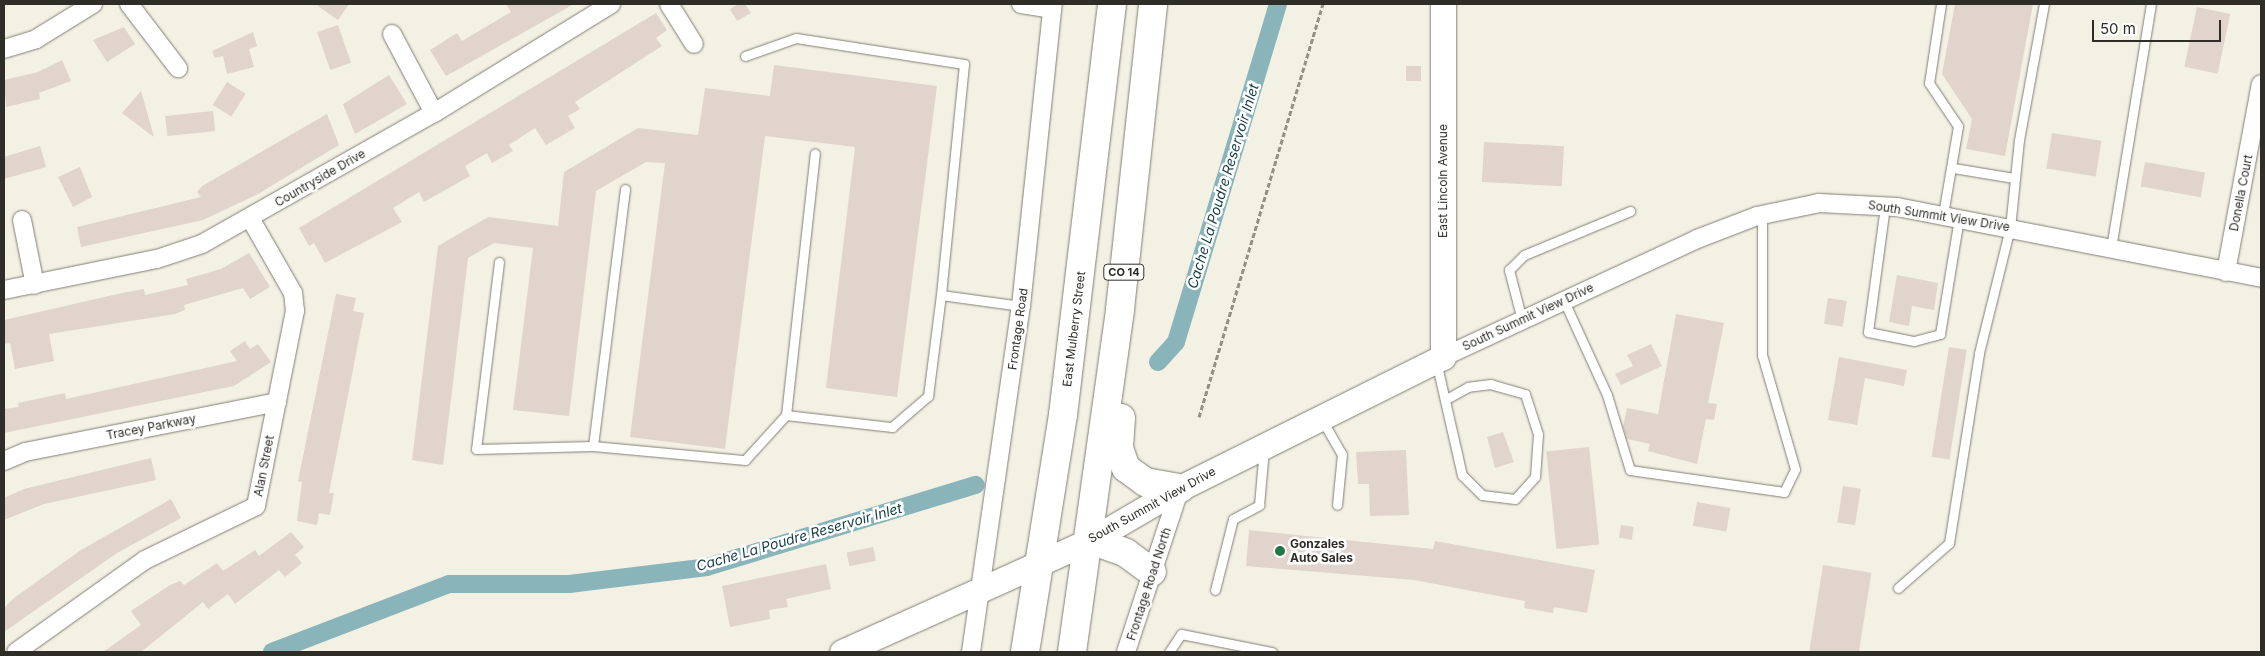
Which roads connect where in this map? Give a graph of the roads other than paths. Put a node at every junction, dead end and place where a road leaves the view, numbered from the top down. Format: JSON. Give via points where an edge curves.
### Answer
{"nodes":[{"id":1,"x":93,"y":4,"type":"edge"},
{"id":2,"x":128,"y":4,"type":"edge"},
{"id":3,"x":669,"y":4,"type":"edge"},
{"id":4,"x":1021,"y":4,"type":"edge"},
{"id":5,"x":1112,"y":4,"type":"edge"},
{"id":6,"x":1153,"y":4,"type":"edge"},
{"id":7,"x":1443,"y":4,"type":"edge"},
{"id":8,"x":1941,"y":4,"type":"edge"},
{"id":9,"x":2044,"y":4,"type":"edge"},
{"id":10,"x":2151,"y":4,"type":"edge"},
{"id":11,"x":607,"y":5,"type":"edge"},
{"id":12,"x":1053,"y":6,"type":"edge"},
{"id":13,"x":392,"y":34,"type":"dead end"},
{"id":14,"x":694,"y":44,"type":"dead end"},
{"id":15,"x":4,"y":49,"type":"edge"},
{"id":16,"x":745,"y":56,"type":"dead end"},
{"id":17,"x":178,"y":68,"type":"dead end"},
{"id":18,"x":2261,"y":84,"type":"edge"},
{"id":19,"x":434,"y":113,"type":"junction"},
{"id":20,"x":2256,"y":144,"type":"edge"},
{"id":21,"x":815,"y":154,"type":"dead end"},
{"id":22,"x":1953,"y":168,"type":"junction"},
{"id":23,"x":2014,"y":178,"type":"junction"},
{"id":24,"x":625,"y":189,"type":"dead end"},
{"id":25,"x":1885,"y":206,"type":"junction"},
{"id":26,"x":1630,"y":210,"type":"dead end"},
{"id":27,"x":1762,"y":215,"type":"junction"},
{"id":28,"x":1951,"y":217,"type":"junction"},
{"id":29,"x":250,"y":218,"type":"junction"},
{"id":30,"x":22,"y":220,"type":"dead end"},
{"id":31,"x":2010,"y":228,"type":"junction"},
{"id":32,"x":2111,"y":248,"type":"junction"},
{"id":33,"x":499,"y":262,"type":"dead end"},
{"id":34,"x":2226,"y":272,"type":"junction"},
{"id":35,"x":2261,"y":278,"type":"edge"},
{"id":36,"x":35,"y":285,"type":"junction"},
{"id":37,"x":4,"y":290,"type":"edge"},
{"id":38,"x":941,"y":296,"type":"junction"},
{"id":39,"x":1564,"y":300,"type":"junction"},
{"id":40,"x":1021,"y":306,"type":"junction"},
{"id":41,"x":1120,"y":309,"type":"junction"},
{"id":42,"x":1522,"y":320,"type":"junction"},
{"id":43,"x":1440,"y":359,"type":"junction"},
{"id":44,"x":1445,"y":400,"type":"junction"},
{"id":45,"x":277,"y":402,"type":"junction"},
{"id":46,"x":786,"y":415,"type":"junction"},
{"id":47,"x":1321,"y":418,"type":"junction"},
{"id":48,"x":593,"y":446,"type":"junction"},
{"id":49,"x":1264,"y":446,"type":"junction"},
{"id":50,"x":25,"y":452,"type":"junction"},
{"id":51,"x":4,"y":457,"type":"edge"},
{"id":52,"x":4,"y":460,"type":"edge"},
{"id":53,"x":1180,"y":488,"type":"junction"},
{"id":54,"x":1337,"y":505,"type":"dead end"},
{"id":55,"x":1091,"y":540,"type":"junction"},
{"id":56,"x":1040,"y":561,"type":"junction"},
{"id":57,"x":1152,"y":572,"type":"junction"},
{"id":58,"x":982,"y":588,"type":"junction"},
{"id":59,"x":1898,"y":588,"type":"dead end"},
{"id":60,"x":1215,"y":590,"type":"dead end"},
{"id":61,"x":16,"y":652,"type":"edge"},
{"id":62,"x":842,"y":652,"type":"edge"},
{"id":63,"x":972,"y":652,"type":"edge"},
{"id":64,"x":1026,"y":652,"type":"edge"},
{"id":65,"x":1072,"y":652,"type":"edge"},
{"id":66,"x":1126,"y":652,"type":"edge"},
{"id":67,"x":1169,"y":652,"type":"edge"},
{"id":68,"x":1272,"y":652,"type":"edge"}],
"edges":[{"from":1,"to":15,"type":"street","via":[[36,39]]},
{"from":2,"to":17,"type":"street"},
{"from":3,"to":14,"type":"street"},
{"from":4,"to":12,"type":"street"},
{"from":5,"to":56,"type":"highway","name":"East Mulberry Street","via":[[1063,415]]},
{"from":6,"to":41,"type":"highway","number":"CO 14"},
{"from":7,"to":43,"type":"street","name":"East Lincoln Avenue"},
{"from":8,"to":22,"type":"lane","via":[[1930,83],[1958,126]]},
{"from":9,"to":23,"type":"lane"},
{"from":10,"to":32,"type":"lane"},
{"from":11,"to":19,"type":"street","name":"Countryside Drive"},
{"from":12,"to":40,"type":"street","name":"Frontage Road"},
{"from":13,"to":19,"type":"street"},
{"from":16,"to":38,"type":"lane","via":[[796,38],[964,64]]},
{"from":18,"to":20,"type":"street","name":"Donella Court"},
{"from":19,"to":29,"type":"street","name":"Countryside Drive"},
{"from":20,"to":34,"type":"street","name":"Donella Court"},
{"from":21,"to":46,"type":"lane"},
{"from":22,"to":23,"type":"lane"},
{"from":22,"to":28,"type":"lane"},
{"from":23,"to":31,"type":"lane"},
{"from":24,"to":48,"type":"lane"},
{"from":25,"to":27,"type":"street","name":"South Summit View Drive","via":[[1819,204]]},
{"from":25,"to":28,"type":"street","name":"South Summit View Drive"},
{"from":25,"to":28,"type":"lane","via":[[1868,332],[1914,340],[1940,334]]},
{"from":26,"to":42,"type":"lane","via":[[1524,255],[1509,270],[1513,298]]},
{"from":27,"to":39,"type":"street","name":"South Summit View Drive"},
{"from":27,"to":39,"type":"lane","via":[[1762,355],[1795,469],[1784,492],[1630,470],[1607,395]]},
{"from":28,"to":31,"type":"street","name":"South Summit View Drive"},
{"from":29,"to":36,"type":"street","name":"Countryside Drive","via":[[202,244],[157,259]]},
{"from":29,"to":45,"type":"street","name":"Alan Street","via":[[293,293],[294,310]]},
{"from":30,"to":36,"type":"street"},
{"from":31,"to":32,"type":"street","name":"South Summit View Drive"},
{"from":31,"to":59,"type":"lane","via":[[1979,353],[1949,543]]},
{"from":32,"to":34,"type":"street","name":"South Summit View Drive"},
{"from":33,"to":48,"type":"lane","via":[[476,449]]},
{"from":34,"to":35,"type":"street","name":"South Summit View Drive"},
{"from":36,"to":37,"type":"street","name":"Countryside Drive"},
{"from":38,"to":40,"type":"lane"},
{"from":38,"to":46,"type":"lane","via":[[928,396],[892,427]]},
{"from":39,"to":42,"type":"street","name":"South Summit View Drive"},
{"from":40,"to":58,"type":"street","name":"Frontage Road"},
{"from":41,"to":53,"type":"highway","via":[[1126,369],[1119,434],[1122,457],[1133,476]]},
{"from":41,"to":55,"type":"highway","number":"CO 14"},
{"from":42,"to":43,"type":"street","name":"South Summit View Drive"},
{"from":43,"to":44,"type":"lane"},
{"from":43,"to":47,"type":"street","name":"South Summit View Drive"},
{"from":44,"to":44,"type":"lane","via":[[1462,475],[1482,494],[1515,498],[1535,477],[1538,434],[1525,394],[1491,384],[1468,388]]},
{"from":45,"to":50,"type":"street","name":"Tracey Parkway"},
{"from":45,"to":61,"type":"street","name":"Alan Street","via":[[256,506],[145,560]]},
{"from":46,"to":48,"type":"lane","via":[[745,460]]},
{"from":47,"to":49,"type":"street","name":"South Summit View Drive"},
{"from":47,"to":54,"type":"lane","via":[[1342,454]]},
{"from":49,"to":53,"type":"street","name":"South Summit View Drive"},
{"from":49,"to":60,"type":"lane","via":[[1259,505],[1233,519]]},
{"from":50,"to":51,"type":"street","name":"Tracey Parkway"},
{"from":50,"to":52,"type":"street","name":"Tracey Parkway"},
{"from":53,"to":55,"type":"street","name":"South Summit View Drive"},
{"from":53,"to":57,"type":"street","name":"Frontage Road North"},
{"from":55,"to":56,"type":"street","name":"South Summit View Drive"},
{"from":55,"to":57,"type":"highway","via":[[1126,554]]},
{"from":55,"to":65,"type":"highway","number":"CO 14"},
{"from":56,"to":58,"type":"street","name":"South Summit View Drive"},
{"from":56,"to":64,"type":"highway","name":"East Mulberry Street"},
{"from":57,"to":66,"type":"street","name":"Frontage Road North"},
{"from":58,"to":62,"type":"street","name":"South Summit View Drive"},
{"from":58,"to":63,"type":"street","name":"Frontage Road"},
{"from":67,"to":68,"type":"lane","via":[[1181,634]]}]}
